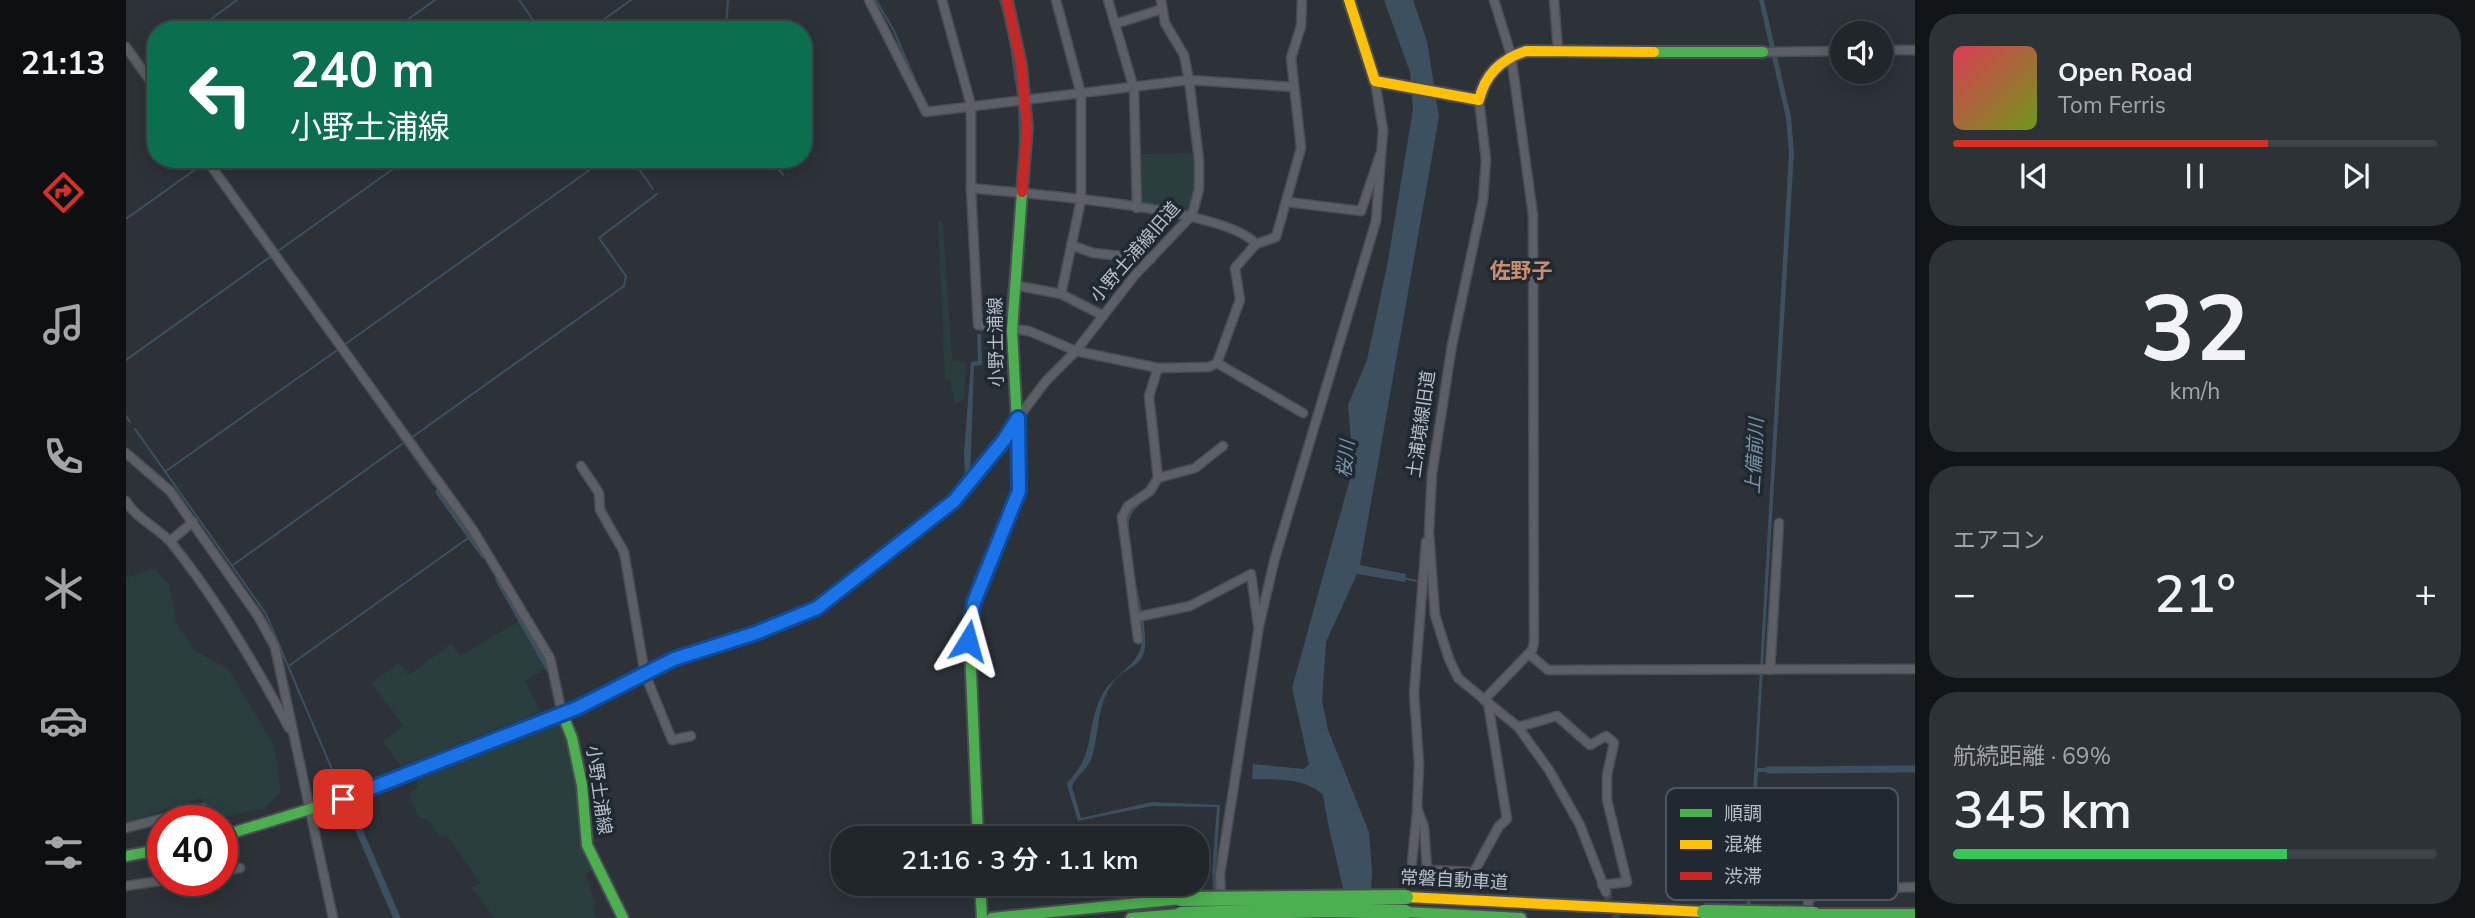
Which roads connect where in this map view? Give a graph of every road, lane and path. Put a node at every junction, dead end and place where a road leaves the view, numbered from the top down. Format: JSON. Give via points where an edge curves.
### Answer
{"nodes":[{"id":1,"x":869,"y":0,"type":"edge"},
{"id":2,"x":942,"y":0,"type":"edge"},
{"id":3,"x":1007,"y":0,"type":"edge"},
{"id":4,"x":1056,"y":0,"type":"edge"},
{"id":5,"x":1108,"y":0,"type":"edge"},
{"id":6,"x":1302,"y":0,"type":"edge"},
{"id":7,"x":1349,"y":0,"type":"edge"},
{"id":8,"x":1494,"y":0,"type":"edge"},
{"id":9,"x":1554,"y":0,"type":"edge"},
{"id":10,"x":1161,"y":4,"type":"edge"},
{"id":11,"x":1115,"y":24,"type":"junction"},
{"id":12,"x":126,"y":47,"type":"edge"},
{"id":13,"x":1558,"y":50,"type":"junction"},
{"id":14,"x":1893,"y":50,"type":"edge"},
{"id":15,"x":1915,"y":50,"type":"edge"},
{"id":16,"x":1830,"y":51,"type":"edge"},
{"id":17,"x":1765,"y":52,"type":"joint"},
{"id":18,"x":1511,"y":55,"type":"junction"},
{"id":19,"x":147,"y":76,"type":"edge"},
{"id":20,"x":1189,"y":80,"type":"junction"},
{"id":21,"x":1377,"y":81,"type":"junction"},
{"id":22,"x":1293,"y":87,"type":"junction"},
{"id":23,"x":1134,"y":89,"type":"junction"},
{"id":24,"x":1081,"y":94,"type":"junction"},
{"id":25,"x":1025,"y":99,"type":"junction"},
{"id":26,"x":1474,"y":99,"type":"junction"},
{"id":27,"x":971,"y":105,"type":"junction"},
{"id":28,"x":1383,"y":145,"type":"junction"},
{"id":29,"x":212,"y":168,"type":"edge"},
{"id":30,"x":971,"y":188,"type":"junction"},
{"id":31,"x":1024,"y":193,"type":"junction"},
{"id":32,"x":1081,"y":200,"type":"junction"},
{"id":33,"x":1287,"y":202,"type":"junction"},
{"id":34,"x":1137,"y":208,"type":"junction"},
{"id":35,"x":1192,"y":215,"type":"junction"},
{"id":36,"x":1256,"y":244,"type":"junction"},
{"id":37,"x":1071,"y":245,"type":"junction"},
{"id":38,"x":1151,"y":259,"type":"junction"},
{"id":39,"x":1014,"y":285,"type":"junction"},
{"id":40,"x":1061,"y":294,"type":"junction"},
{"id":41,"x":1102,"y":315,"type":"junction"},
{"id":42,"x":1012,"y":331,"type":"junction"},
{"id":43,"x":1076,"y":351,"type":"junction"},
{"id":44,"x":1217,"y":363,"type":"junction"},
{"id":45,"x":1158,"y":368,"type":"junction"},
{"id":46,"x":1303,"y":413,"type":"dead end"},
{"id":47,"x":1018,"y":418,"type":"junction"},
{"id":48,"x":1223,"y":446,"type":"dead end"},
{"id":49,"x":126,"y":453,"type":"edge"},
{"id":50,"x":581,"y":466,"type":"dead end"},
{"id":51,"x":1158,"y":478,"type":"junction"},
{"id":52,"x":126,"y":501,"type":"edge"},
{"id":53,"x":193,"y":522,"type":"junction"},
{"id":54,"x":1779,"y":523,"type":"dead end"},
{"id":55,"x":1429,"y":533,"type":"junction"},
{"id":56,"x":170,"y":541,"type":"junction"},
{"id":57,"x":1137,"y":617,"type":"junction"},
{"id":58,"x":1259,"y":626,"type":"junction"},
{"id":59,"x":1138,"y":639,"type":"dead end"},
{"id":60,"x":1529,"y":654,"type":"junction"},
{"id":61,"x":1915,"y":669,"type":"edge"},
{"id":62,"x":1769,"y":670,"type":"junction"},
{"id":63,"x":645,"y":674,"type":"junction"},
{"id":64,"x":1486,"y":702,"type":"junction"},
{"id":65,"x":562,"y":713,"type":"junction"},
{"id":66,"x":1518,"y":727,"type":"junction"},
{"id":67,"x":292,"y":734,"type":"junction"},
{"id":68,"x":691,"y":736,"type":"dead end"},
{"id":69,"x":1417,"y":808,"type":"junction"},
{"id":70,"x":308,"y":811,"type":"junction"},
{"id":71,"x":147,"y":823,"type":"edge"},
{"id":72,"x":977,"y":826,"type":"edge"},
{"id":73,"x":126,"y":828,"type":"edge"},
{"id":74,"x":238,"y":831,"type":"edge"},
{"id":75,"x":147,"y":852,"type":"edge"},
{"id":76,"x":126,"y":856,"type":"edge"},
{"id":77,"x":1412,"y":862,"type":"dead end"},
{"id":78,"x":1429,"y":870,"type":"junction"},
{"id":79,"x":1428,"y":881,"type":"dead end"},
{"id":80,"x":147,"y":883,"type":"edge"},
{"id":81,"x":126,"y":886,"type":"edge"},
{"id":82,"x":981,"y":896,"type":"edge"},
{"id":83,"x":1915,"y":914,"type":"edge"},
{"id":84,"x":1811,"y":916,"type":"edge"},
{"id":85,"x":333,"y":918,"type":"edge"},
{"id":86,"x":623,"y":918,"type":"edge"},
{"id":87,"x":982,"y":918,"type":"edge"},
{"id":88,"x":992,"y":918,"type":"edge"},
{"id":89,"x":1131,"y":918,"type":"edge"},
{"id":90,"x":1222,"y":918,"type":"edge"},
{"id":91,"x":1521,"y":918,"type":"edge"}],
"edges":[{"from":1,"to":27,"type":"street","via":[[926,112]]},
{"from":2,"to":27,"type":"street"},
{"from":3,"to":25,"type":"main road","name":"小野土浦線"},
{"from":4,"to":24,"type":"street"},
{"from":5,"to":11,"type":"street"},
{"from":6,"to":22,"type":"street","via":[[1301,26],[1291,58]]},
{"from":7,"to":21,"type":"main road"},
{"from":8,"to":18,"type":"street"},
{"from":9,"to":13,"type":"street"},
{"from":10,"to":11,"type":"street"},
{"from":10,"to":20,"type":"street","name":"小野土浦線旧道","via":[[1165,23],[1184,55]]},
{"from":11,"to":23,"type":"street"},
{"from":12,"to":19,"type":"street"},
{"from":13,"to":17,"type":"main road"},
{"from":13,"to":18,"type":"main road"},
{"from":14,"to":15,"type":"street"},
{"from":16,"to":17,"type":"street"},
{"from":18,"to":26,"type":"main road","via":[[1486,78]]},
{"from":18,"to":60,"type":"street","via":[[1533,215],[1534,642]]},
{"from":20,"to":22,"type":"street"},
{"from":20,"to":23,"type":"street"},
{"from":20,"to":35,"type":"street","name":"小野土浦線旧道","via":[[1199,160],[1199,189]]},
{"from":21,"to":26,"type":"main road"},
{"from":21,"to":28,"type":"street"},
{"from":22,"to":33,"type":"street","via":[[1301,148]]},
{"from":23,"to":24,"type":"street"},
{"from":23,"to":34,"type":"street"},
{"from":24,"to":25,"type":"street"},
{"from":24,"to":32,"type":"street"},
{"from":25,"to":27,"type":"street"},
{"from":25,"to":31,"type":"main road","name":"小野土浦線"},
{"from":26,"to":55,"type":"street","name":"土浦境線旧道","via":[[1486,160],[1483,200],[1440,408]]},
{"from":27,"to":30,"type":"street"},
{"from":28,"to":33,"type":"street","via":[[1361,211]]},
{"from":28,"to":58,"type":"street","via":[[1376,221],[1275,558]]},
{"from":29,"to":65,"type":"street","via":[[473,530],[550,658]]},
{"from":30,"to":31,"type":"street"},
{"from":30,"to":42,"type":"street","via":[[978,325]]},
{"from":31,"to":32,"type":"street"},
{"from":31,"to":39,"type":"main road","name":"小野土浦線"},
{"from":32,"to":34,"type":"street"},
{"from":32,"to":37,"type":"street"},
{"from":33,"to":36,"type":"street","via":[[1276,237]]},
{"from":34,"to":35,"type":"street"},
{"from":35,"to":36,"type":"street","via":[[1247,234]]},
{"from":35,"to":38,"type":"street","name":"小野土浦線旧道"},
{"from":36,"to":44,"type":"street","via":[[1235,268],[1240,300]]},
{"from":37,"to":38,"type":"street","via":[[1093,253]]},
{"from":37,"to":40,"type":"street"},
{"from":38,"to":41,"type":"street","name":"小野土浦線旧道"},
{"from":39,"to":40,"type":"street"},
{"from":39,"to":42,"type":"main road","name":"小野土浦線"},
{"from":40,"to":41,"type":"street"},
{"from":41,"to":43,"type":"street","name":"小野土浦線旧道"},
{"from":42,"to":43,"type":"street","via":[[1029,331]]},
{"from":42,"to":47,"type":"main road","name":"小野土浦線"},
{"from":43,"to":45,"type":"street"},
{"from":43,"to":47,"type":"street","name":"小野土浦線旧道"},
{"from":44,"to":45,"type":"street","via":[[1209,368]]},
{"from":44,"to":46,"type":"street"},
{"from":45,"to":51,"type":"street","via":[[1149,396]]},
{"from":47,"to":63,"type":"main road","via":[[954,501],[817,608],[674,659]]},
{"from":47,"to":72,"type":"main road","name":"小野土浦線","via":[[1019,491],[969,623]]},
{"from":48,"to":51,"type":"street","via":[[1195,468]]},
{"from":49,"to":53,"type":"street","via":[[170,491]]},
{"from":50,"to":63,"type":"street","via":[[599,493],[600,510],[624,552]]},
{"from":51,"to":57,"type":"street","via":[[1122,517]]},
{"from":52,"to":56,"type":"street"},
{"from":53,"to":56,"type":"street"},
{"from":53,"to":67,"type":"street","via":[[275,647]]},
{"from":54,"to":62,"type":"street"},
{"from":55,"to":64,"type":"street","name":"土浦境線旧道","via":[[1435,615],[1448,659],[1458,678]]},
{"from":55,"to":69,"type":"street","via":[[1414,693]]},
{"from":56,"to":67,"type":"street","via":[[236,634]]},
{"from":57,"to":58,"type":"street","via":[[1190,606],[1251,574]]},
{"from":57,"to":59,"type":"street"},
{"from":58,"to":90,"type":"street","via":[[1220,874]]},
{"from":60,"to":62,"type":"street","via":[[1548,670]]},
{"from":60,"to":64,"type":"street"},
{"from":61,"to":62,"type":"street"},
{"from":63,"to":65,"type":"main road"},
{"from":63,"to":68,"type":"street","via":[[672,740]]},
{"from":64,"to":66,"type":"street","name":"土浦境線旧道"},
{"from":64,"to":78,"type":"street","via":[[1507,819],[1499,825],[1474,872]]},
{"from":65,"to":70,"type":"main road"},
{"from":65,"to":86,"type":"main road","name":"小野土浦線","via":[[582,785],[587,845]]},
{"from":66,"to":66,"type":"street","name":"土浦境線旧道","via":[[1580,825],[1604,889],[1627,882],[1607,800],[1606,775],[1614,743],[1606,736],[1590,745],[1557,716]]},
{"from":67,"to":70,"type":"street"},
{"from":69,"to":77,"type":"street"},
{"from":69,"to":78,"type":"street"},
{"from":70,"to":74,"type":"main road"},
{"from":70,"to":85,"type":"street"},
{"from":71,"to":73,"type":"street"},
{"from":75,"to":76,"type":"main road"},
{"from":78,"to":79,"type":"street"},
{"from":80,"to":81,"type":"street"},
{"from":82,"to":87,"type":"main road"},
{"from":83,"to":84,"type":"main road","name":"常磐自動車道"},
{"from":84,"to":88,"type":"main road","name":"常磐自動車道","bridge":true,"via":[[1406,897],[1181,899]]},
{"from":89,"to":91,"type":"main road","name":"常磐自動車道","bridge":true,"via":[[1329,910]]}]}
